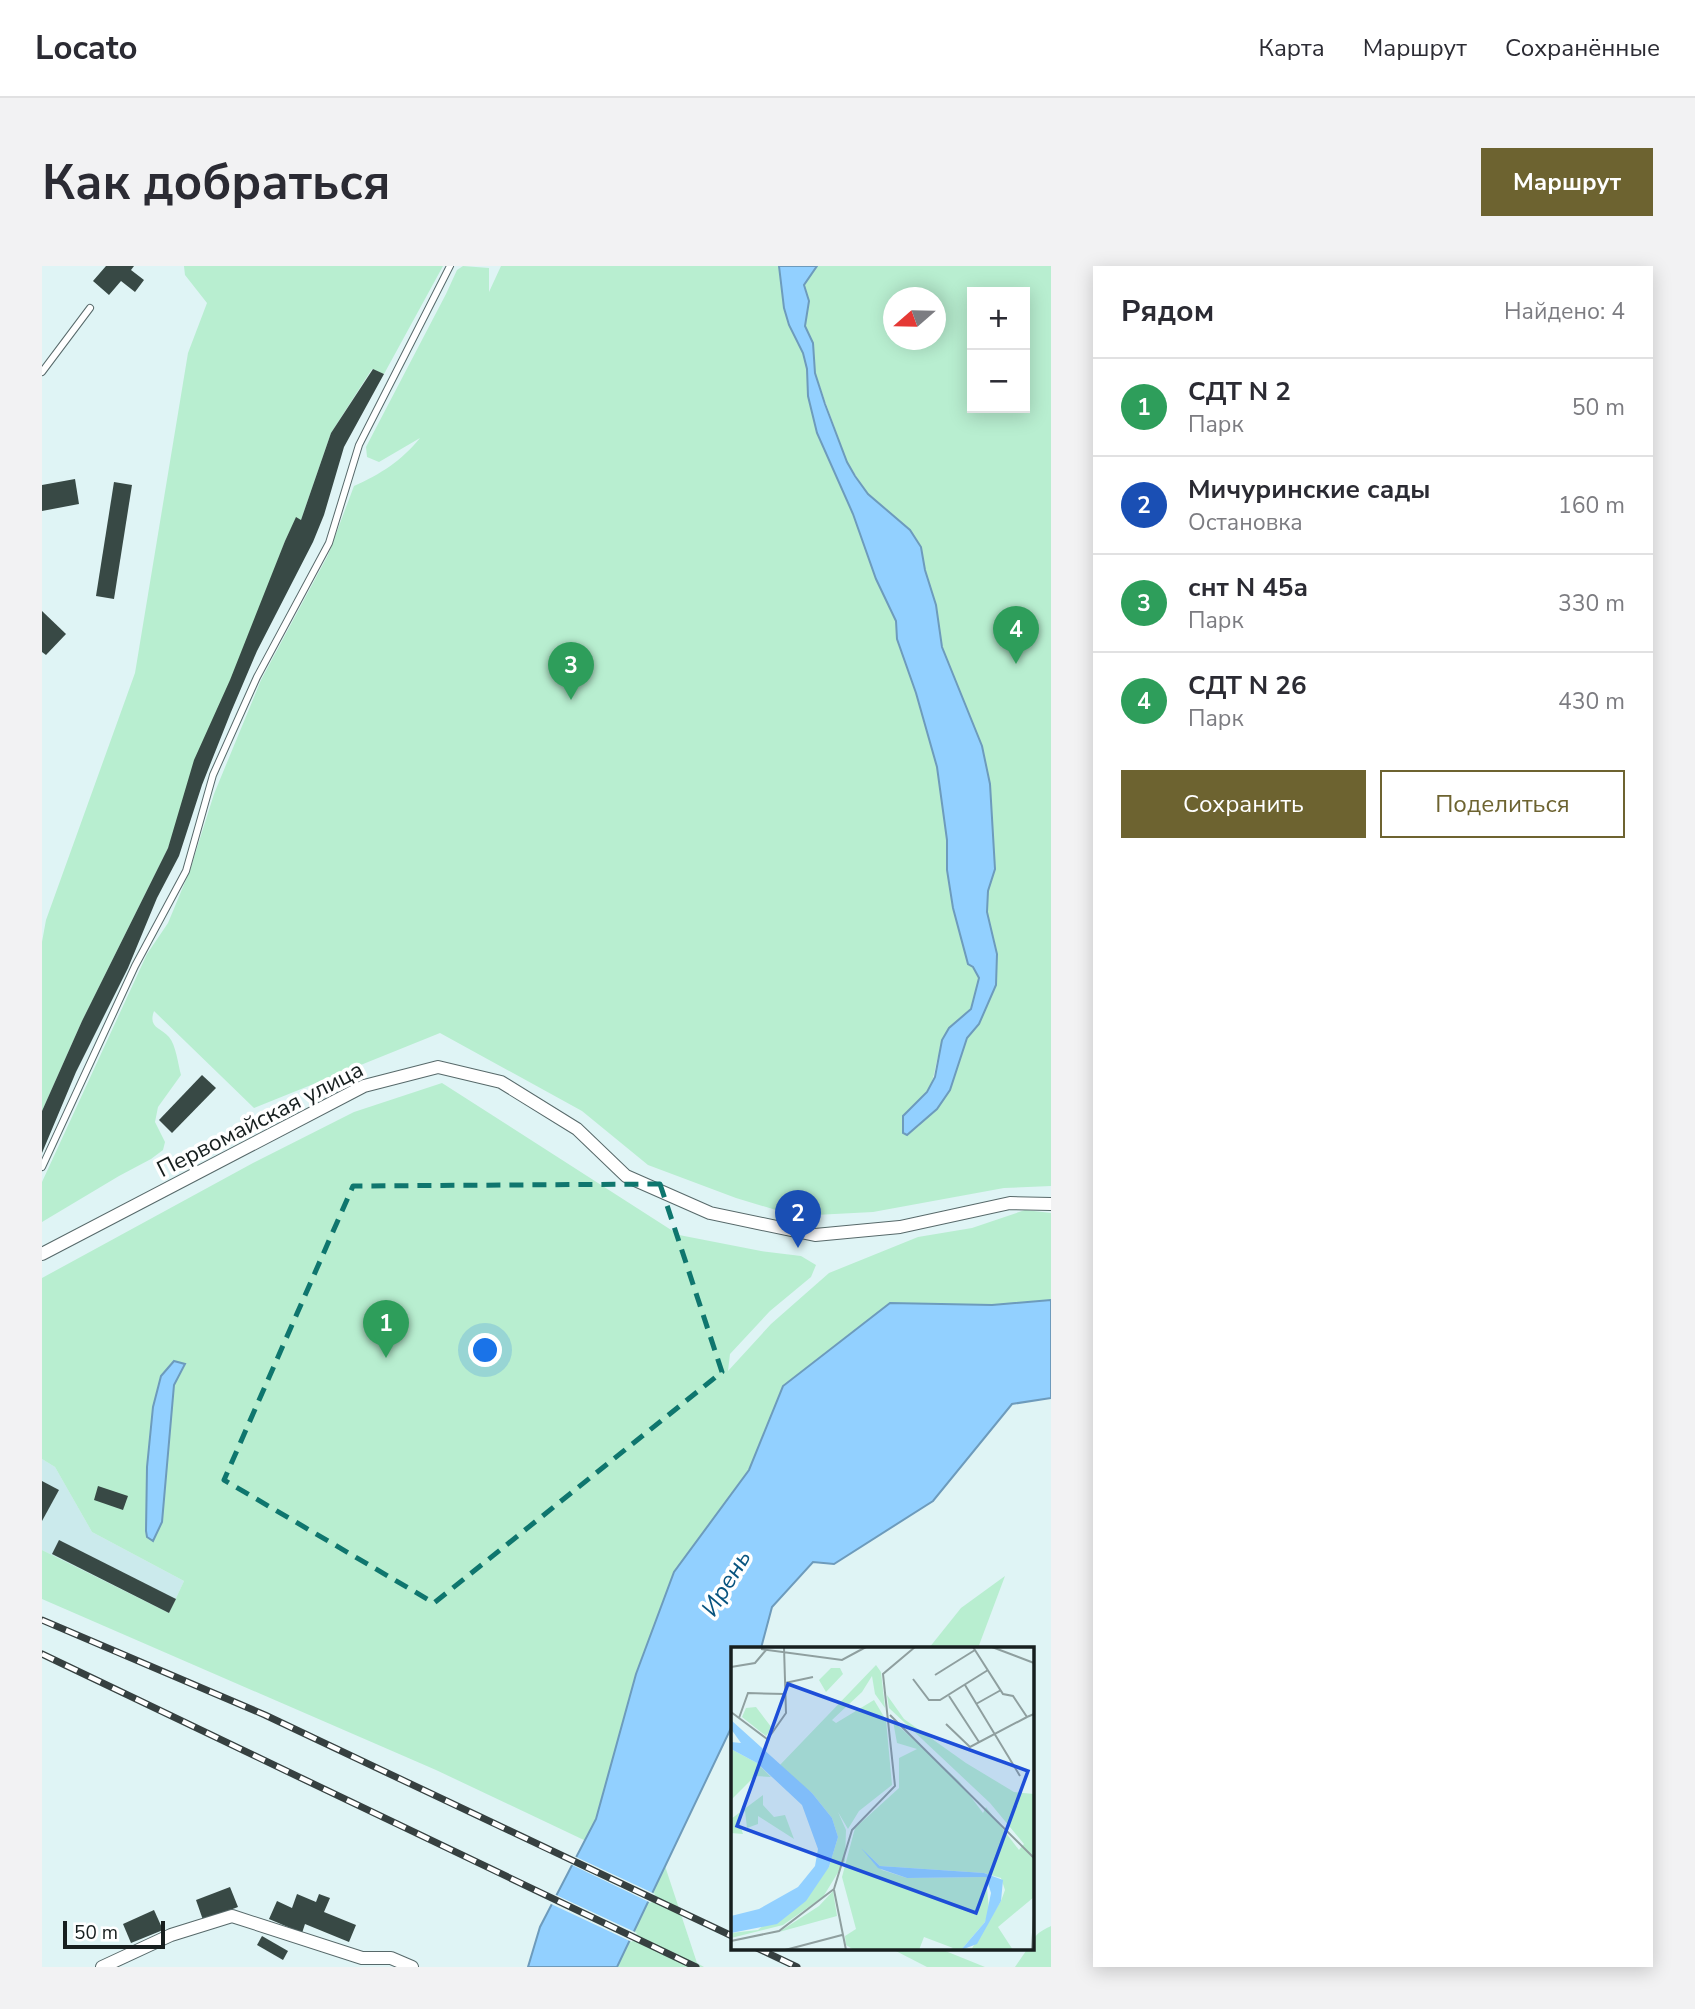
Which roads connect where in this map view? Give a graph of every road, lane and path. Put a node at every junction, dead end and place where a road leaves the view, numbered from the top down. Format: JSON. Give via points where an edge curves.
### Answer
{"nodes":[{"id":1,"x":450,"y":266,"type":"edge"},
{"id":2,"x":90,"y":308,"type":"dead end"},
{"id":3,"x":42,"y":372,"type":"edge"},
{"id":4,"x":42,"y":1167,"type":"edge"},
{"id":5,"x":1051,"y":1204,"type":"edge"},
{"id":6,"x":42,"y":1254,"type":"edge"},
{"id":7,"x":108,"y":1966,"type":"edge"},
{"id":8,"x":412,"y":1967,"type":"edge"}],
"edges":[{"from":1,"to":4,"type":"lane","via":[[359,445],[329,543],[257,677],[213,775],[186,871],[135,966]]},
{"from":2,"to":3,"type":"lane"},
{"from":5,"to":6,"type":"street","name":"Первомайская улица","via":[[1010,1203],[900,1227],[815,1235],[710,1213],[626,1176],[577,1129],[501,1083],[438,1067],[364,1086]]},
{"from":7,"to":8,"type":"street","via":[[171,1935],[232,1916],[362,1958],[391,1958]]}]}
